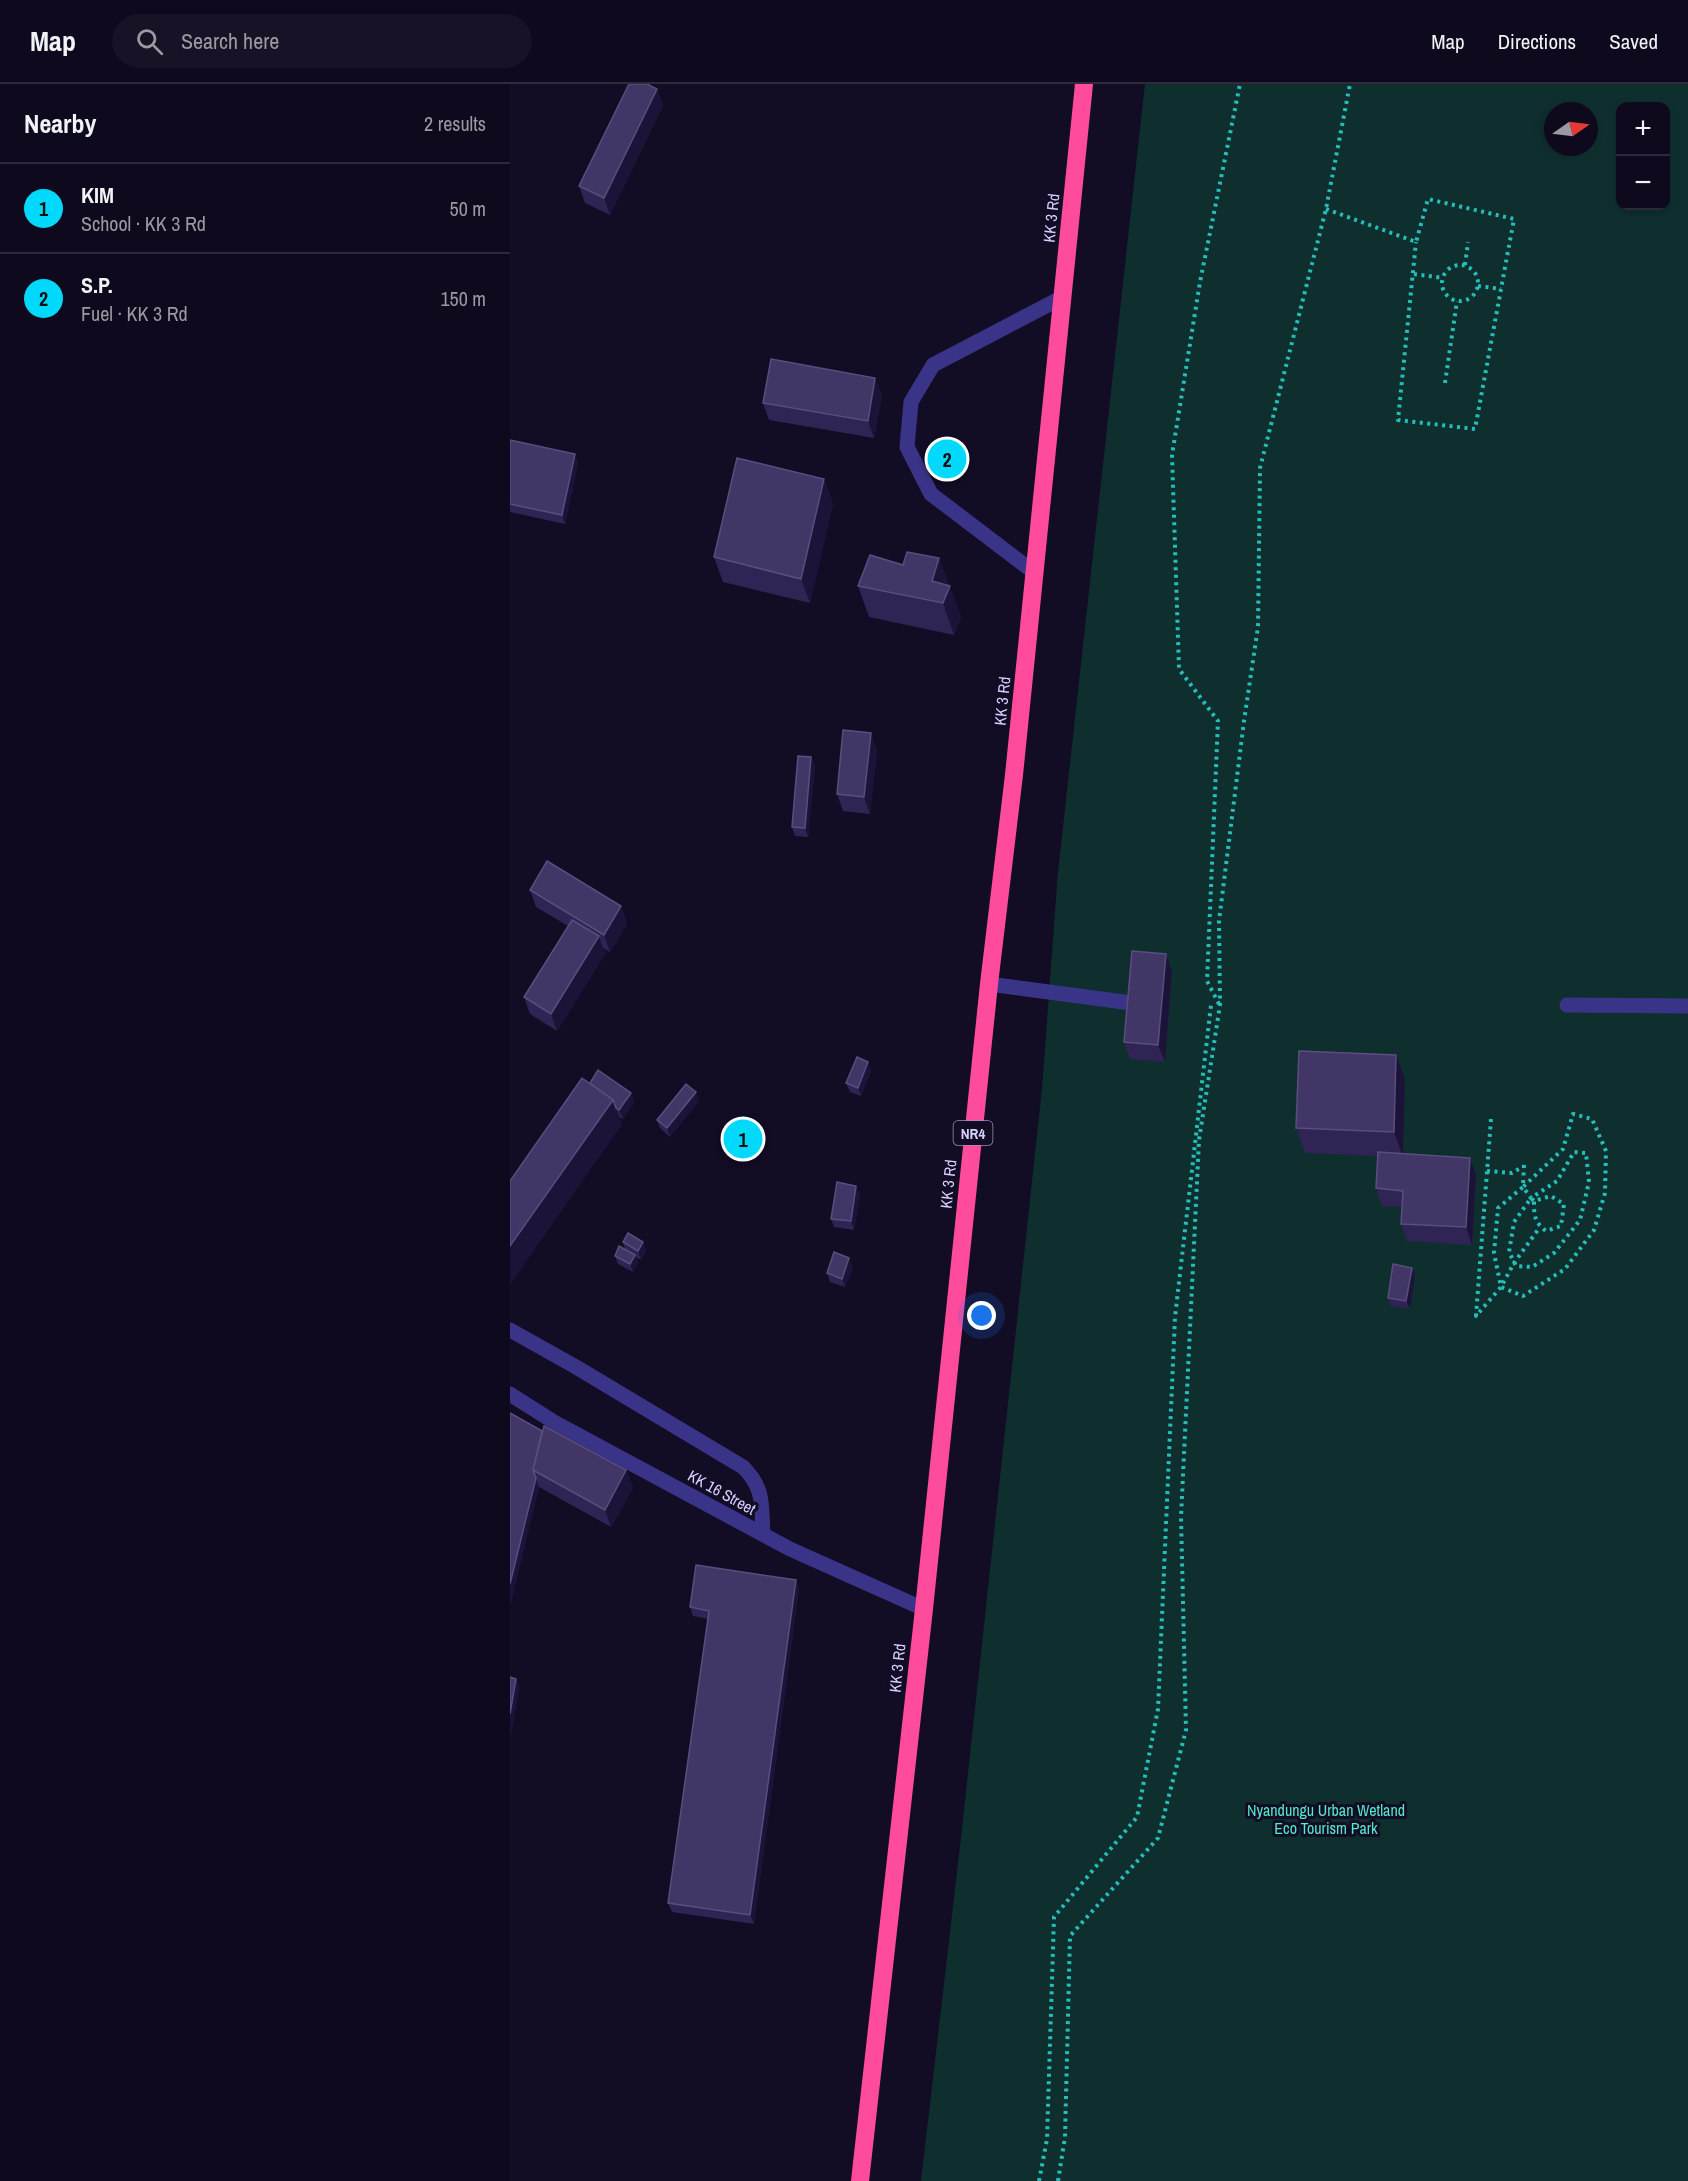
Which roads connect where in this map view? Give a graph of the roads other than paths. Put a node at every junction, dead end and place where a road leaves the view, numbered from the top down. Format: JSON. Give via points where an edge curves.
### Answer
{"nodes":[{"id":1,"x":1084,"y":84,"type":"edge"},
{"id":2,"x":1063,"y":297,"type":"junction"},
{"id":3,"x":1035,"y":573,"type":"junction"},
{"id":4,"x":989,"y":984,"type":"junction"},
{"id":5,"x":1568,"y":1005,"type":"dead end"},
{"id":6,"x":1152,"y":1006,"type":"edge"},
{"id":7,"x":1688,"y":1006,"type":"edge"},
{"id":8,"x":510,"y":1330,"type":"edge"},
{"id":9,"x":510,"y":1395,"type":"edge"},
{"id":10,"x":763,"y":1534,"type":"junction"},
{"id":11,"x":924,"y":1609,"type":"junction"},
{"id":12,"x":860,"y":2181,"type":"edge"}],
"edges":[{"from":1,"to":2,"type":"highway","name":"KK 3 Rd","number":"NR4"},
{"from":2,"to":3,"type":"highway","name":"KK 3 Rd","number":"NR4"},
{"from":2,"to":3,"type":"street","via":[[933,365],[911,402],[907,447],[931,494]]},
{"from":3,"to":4,"type":"highway","name":"KK 3 Rd","number":"NR4"},
{"from":4,"to":6,"type":"street"},
{"from":4,"to":11,"type":"highway","name":"KK 3 Rd","number":"NR4"},
{"from":5,"to":7,"type":"street"},
{"from":8,"to":10,"type":"street","via":[[744,1467],[756,1480],[760,1494]]},
{"from":9,"to":10,"type":"street","name":"KK 16 Street"},
{"from":10,"to":11,"type":"street","name":"KK 16 Street"},
{"from":11,"to":12,"type":"highway","name":"KK 3 Rd","number":"NR4"}]}
